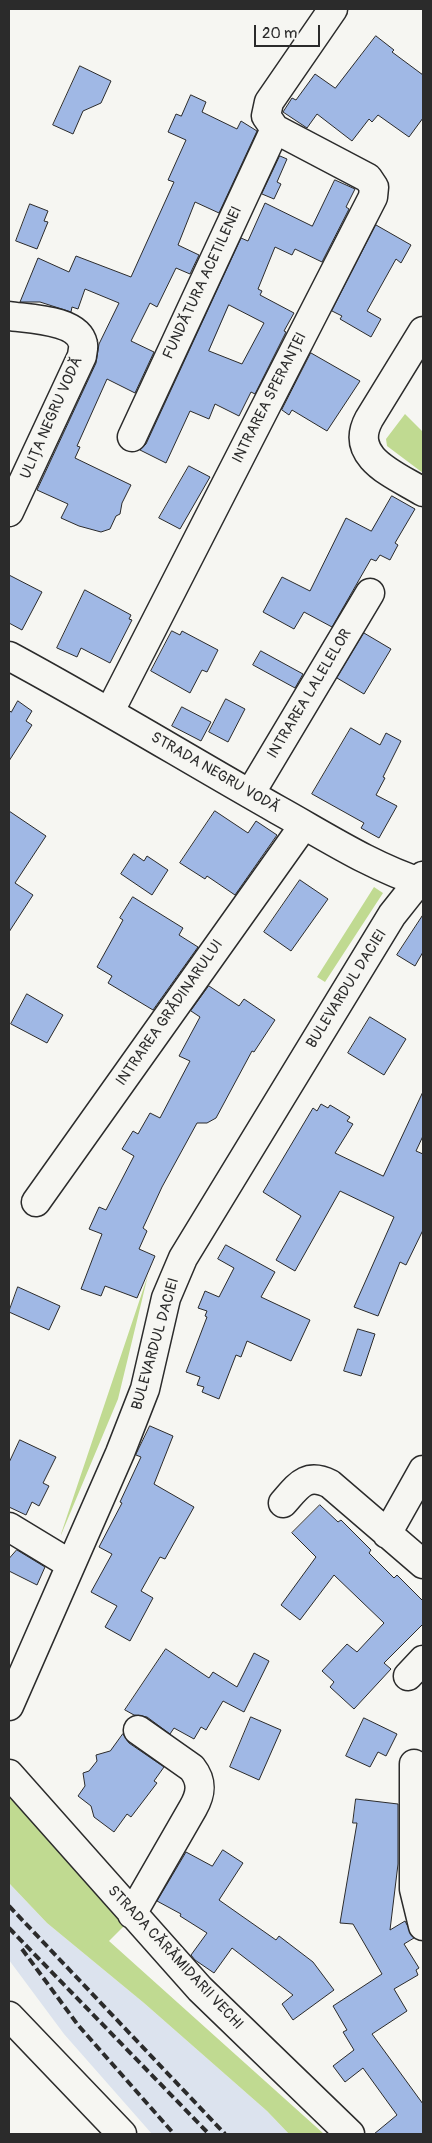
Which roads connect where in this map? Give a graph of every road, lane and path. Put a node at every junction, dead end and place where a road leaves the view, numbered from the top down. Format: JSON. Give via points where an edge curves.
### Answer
{"nodes":[{"id":1,"x":332,"y":9,"type":"edge"},
{"id":2,"x":275,"y":129,"type":"junction"},
{"id":3,"x":9,"y":316,"type":"edge"},
{"id":4,"x":423,"y":331,"type":"edge"},
{"id":5,"x":132,"y":437,"type":"dead end"},
{"id":6,"x":423,"y":492,"type":"edge"},
{"id":7,"x":9,"y":512,"type":"edge"},
{"id":8,"x":370,"y":594,"type":"dead end"},
{"id":9,"x":9,"y":656,"type":"edge"},
{"id":10,"x":110,"y":711,"type":"junction"},
{"id":11,"x":250,"y":794,"type":"junction"},
{"id":12,"x":304,"y":825,"type":"junction"},
{"id":13,"x":422,"y":880,"type":"edge"},
{"id":14,"x":36,"y":1202,"type":"dead end"},
{"id":15,"x":423,"y":1470,"type":"edge"},
{"id":16,"x":283,"y":1503,"type":"dead end"},
{"id":17,"x":9,"y":1527,"type":"edge"},
{"id":18,"x":388,"y":1534,"type":"junction"},
{"id":19,"x":70,"y":1564,"type":"junction"},
{"id":20,"x":423,"y":1564,"type":"edge"},
{"id":21,"x":9,"y":1706,"type":"edge"},
{"id":22,"x":138,"y":1730,"type":"dead end"},
{"id":23,"x":414,"y":1764,"type":"dead end"},
{"id":24,"x":9,"y":1774,"type":"edge"},
{"id":25,"x":132,"y":1914,"type":"junction"},
{"id":26,"x":423,"y":1926,"type":"edge"},
{"id":27,"x":9,"y":2016,"type":"edge"},
{"id":28,"x":122,"y":2134,"type":"edge"},
{"id":29,"x":350,"y":2134,"type":"edge"}],
"edges":[{"from":1,"to":2,"type":"street","via":[[269,102],[266,116]]},
{"from":2,"to":5,"type":"street","name":"FUNDĂTURA ACETILENEI"},
{"from":2,"to":10,"type":"street","name":"INTRAREA SPERANȚEI","via":[[368,178],[374,187],[372,197]]},
{"from":3,"to":7,"type":"street","name":"ULIȚA NEGRU VODĂ","via":[[67,327],[83,344],[82,356]]},
{"from":4,"to":6,"type":"street","via":[[369,419],[363,441],[366,452],[374,460]]},
{"from":8,"to":11,"type":"street","name":"INTRAREA LALELELOR"},
{"from":9,"to":10,"type":"street","name":"STRADA NEGRU VODĂ"},
{"from":10,"to":11,"type":"street","name":"STRADA NEGRU VODĂ"},
{"from":11,"to":12,"type":"street","name":"STRADA NEGRU VODĂ"},
{"from":12,"to":13,"type":"street","name":"STRADA NEGRU VODĂ","via":[[393,873]]},
{"from":12,"to":14,"type":"street","name":"INTRAREA GRĂDINARULUI"},
{"from":13,"to":19,"type":"street","name":"BULEVARDUL DACIEI","via":[[392,915],[183,1258],[166,1298],[145,1389]]},
{"from":15,"to":18,"type":"street"},
{"from":16,"to":18,"type":"street","via":[[306,1480],[322,1480]]},
{"from":17,"to":19,"type":"street"},
{"from":18,"to":20,"type":"street"},
{"from":19,"to":21,"type":"street","name":"BULEVARDUL DACIEI"},
{"from":22,"to":25,"type":"street","via":[[192,1768],[200,1791]]},
{"from":23,"to":26,"type":"street","via":[[414,1889]]},
{"from":24,"to":25,"type":"street","name":"STRADA CĂRĂMIDARII VECHI"},
{"from":25,"to":29,"type":"street","name":"STRADA CĂRĂMIDARII VECHI","via":[[200,1989]]},
{"from":27,"to":28,"type":"street"}]}
